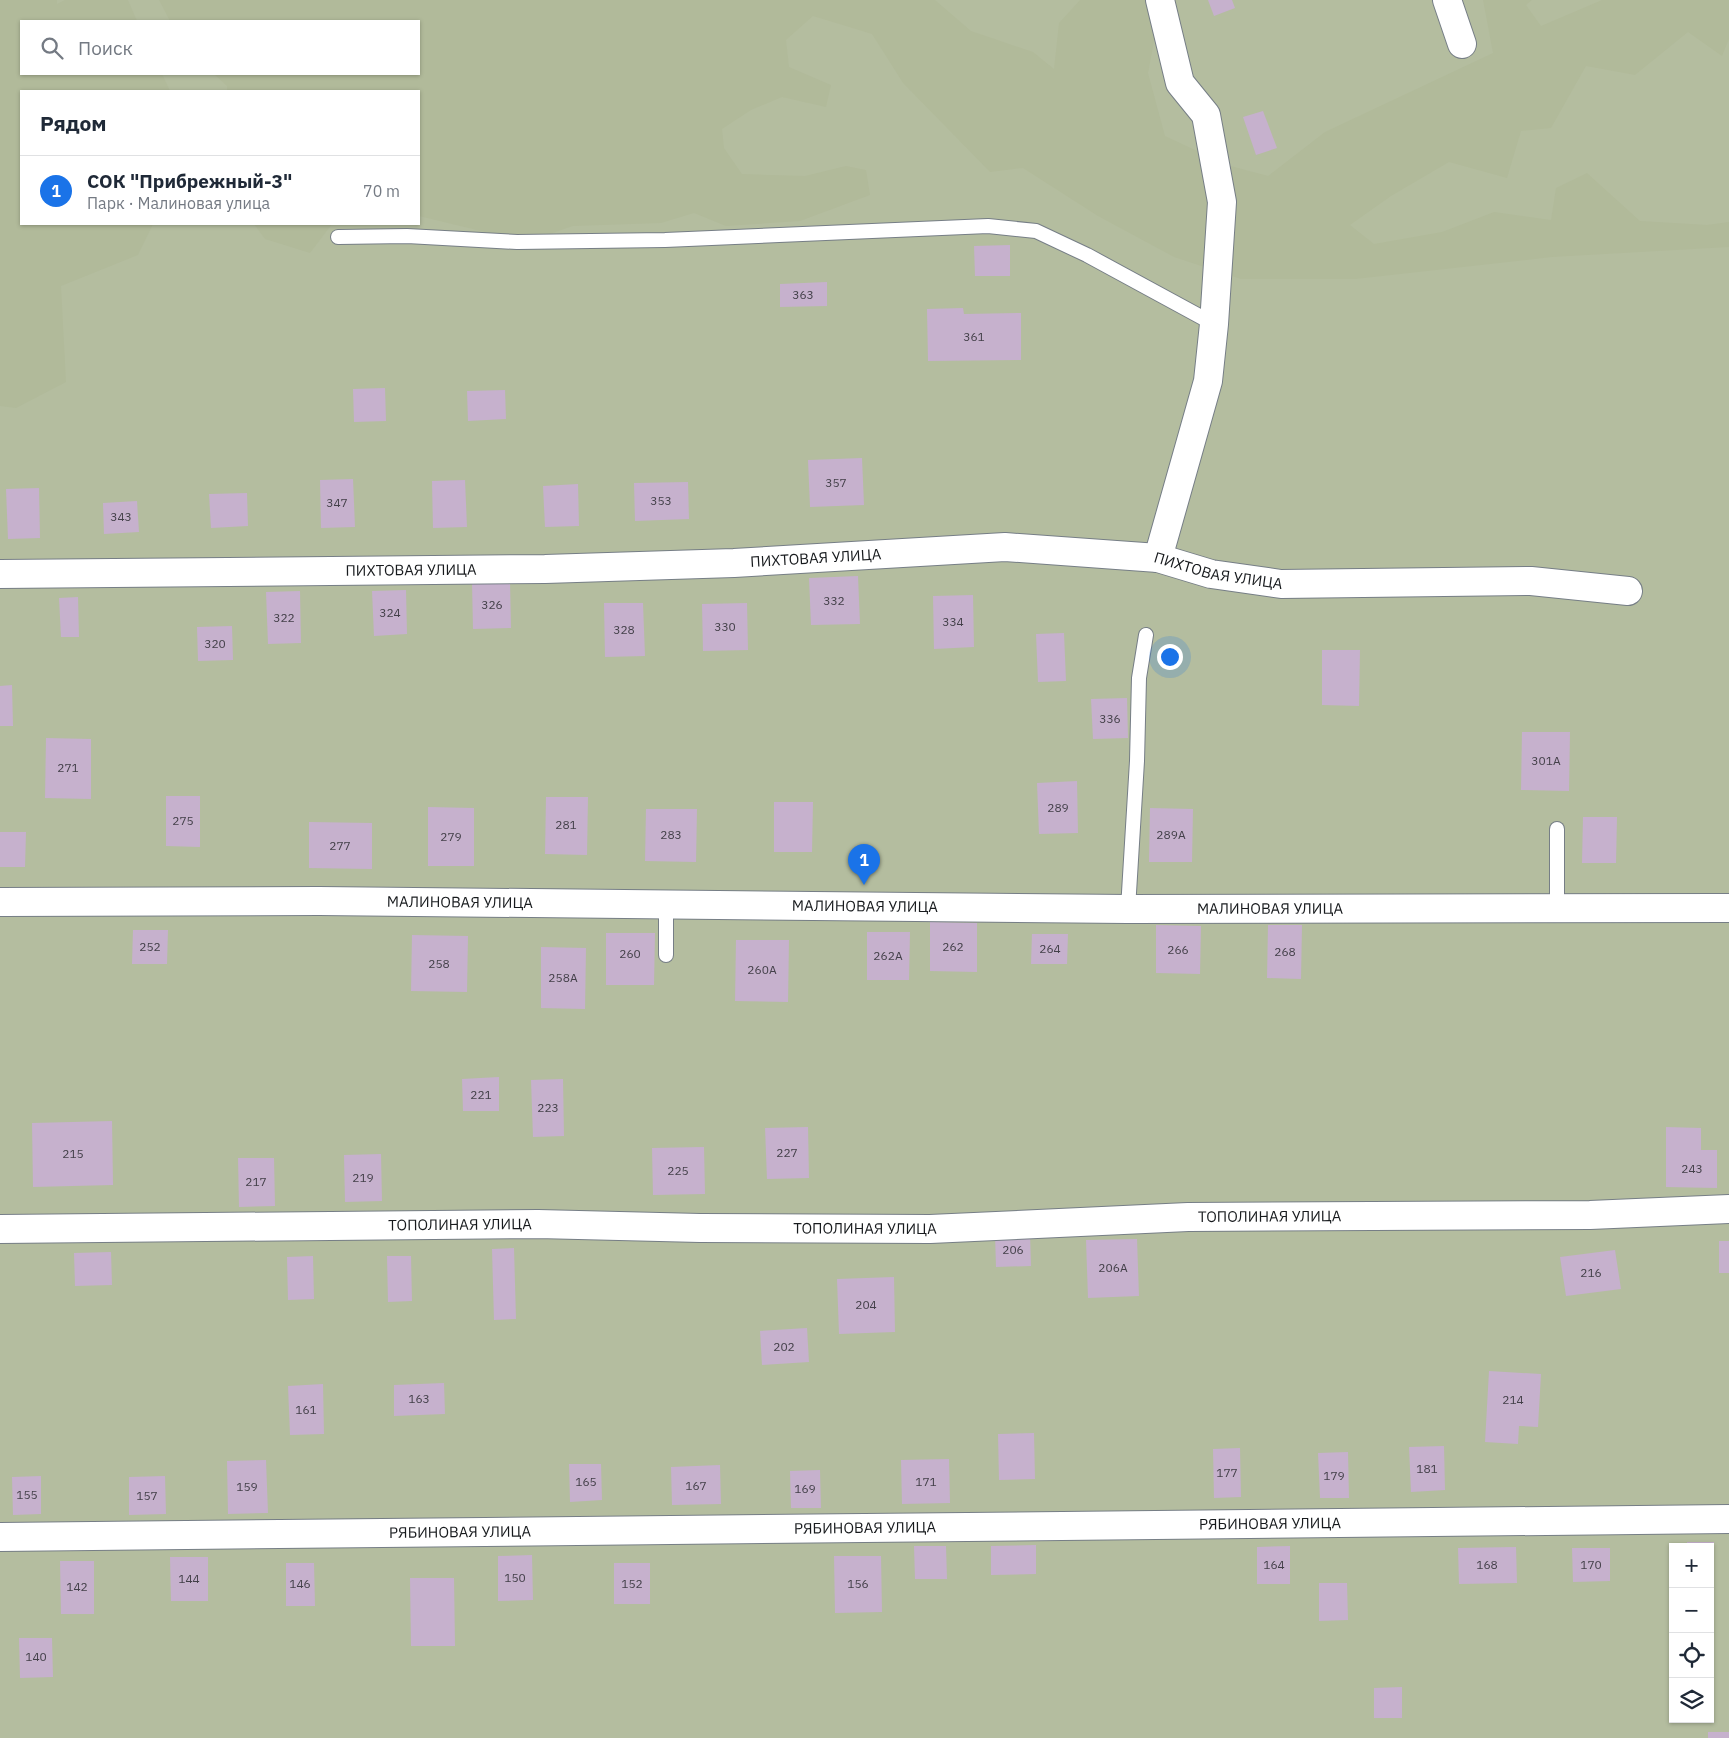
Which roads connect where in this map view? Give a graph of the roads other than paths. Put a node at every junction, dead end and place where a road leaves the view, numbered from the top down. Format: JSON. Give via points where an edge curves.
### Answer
{"nodes":[{"id":1,"x":1160,"y":0,"type":"edge"},
{"id":2,"x":1448,"y":0,"type":"edge"},
{"id":3,"x":1462,"y":44,"type":"dead end"},
{"id":4,"x":338,"y":237,"type":"dead end"},
{"id":5,"x":1214,"y":324,"type":"junction"},
{"id":6,"x":1158,"y":558,"type":"junction"},
{"id":7,"x":0,"y":574,"type":"edge"},
{"id":8,"x":1628,"y":591,"type":"dead end"},
{"id":9,"x":1146,"y":635,"type":"dead end"},
{"id":10,"x":1558,"y":829,"type":"dead end"},
{"id":11,"x":0,"y":902,"type":"edge"},
{"id":12,"x":666,"y":905,"type":"junction"},
{"id":13,"x":1557,"y":908,"type":"junction"},
{"id":14,"x":1729,"y":908,"type":"edge"},
{"id":15,"x":1128,"y":909,"type":"junction"},
{"id":16,"x":666,"y":955,"type":"dead end"},
{"id":17,"x":1729,"y":1210,"type":"edge"},
{"id":18,"x":0,"y":1229,"type":"edge"},
{"id":19,"x":1729,"y":1519,"type":"edge"},
{"id":20,"x":0,"y":1537,"type":"edge"}],
"edges":[{"from":1,"to":5,"type":"street","via":[[1180,83],[1206,115],[1222,202]]},
{"from":2,"to":3,"type":"street"},
{"from":4,"to":5,"type":"lane","via":[[407,236],[517,242],[645,240],[988,226],[1036,231]]},
{"from":5,"to":6,"type":"street","via":[[1208,381]]},
{"from":6,"to":7,"type":"street","name":"ПИХТОВАЯ УЛИЦА","via":[[1005,547],[546,569]]},
{"from":6,"to":8,"type":"street","name":"ПИХТОВАЯ УЛИЦА","via":[[1211,574],[1281,584],[1531,581]]},
{"from":9,"to":15,"type":"lane","via":[[1139,678]]},
{"from":10,"to":13,"type":"lane"},
{"from":11,"to":12,"type":"street","name":"МАЛИНОВАЯ УЛИЦА"},
{"from":12,"to":15,"type":"street","name":"МАЛИНОВАЯ УЛИЦА"},
{"from":12,"to":16,"type":"lane"},
{"from":13,"to":14,"type":"street","name":"МАЛИНОВАЯ УЛИЦА"},
{"from":13,"to":15,"type":"street","name":"МАЛИНОВАЯ УЛИЦА"},
{"from":17,"to":18,"type":"street","name":"ТОПОЛИНАЯ УЛИЦА","via":[[1590,1215],[1188,1217],[930,1229],[538,1224]]},
{"from":19,"to":20,"type":"street","name":"РЯБИНОВАЯ УЛИЦА"}]}
